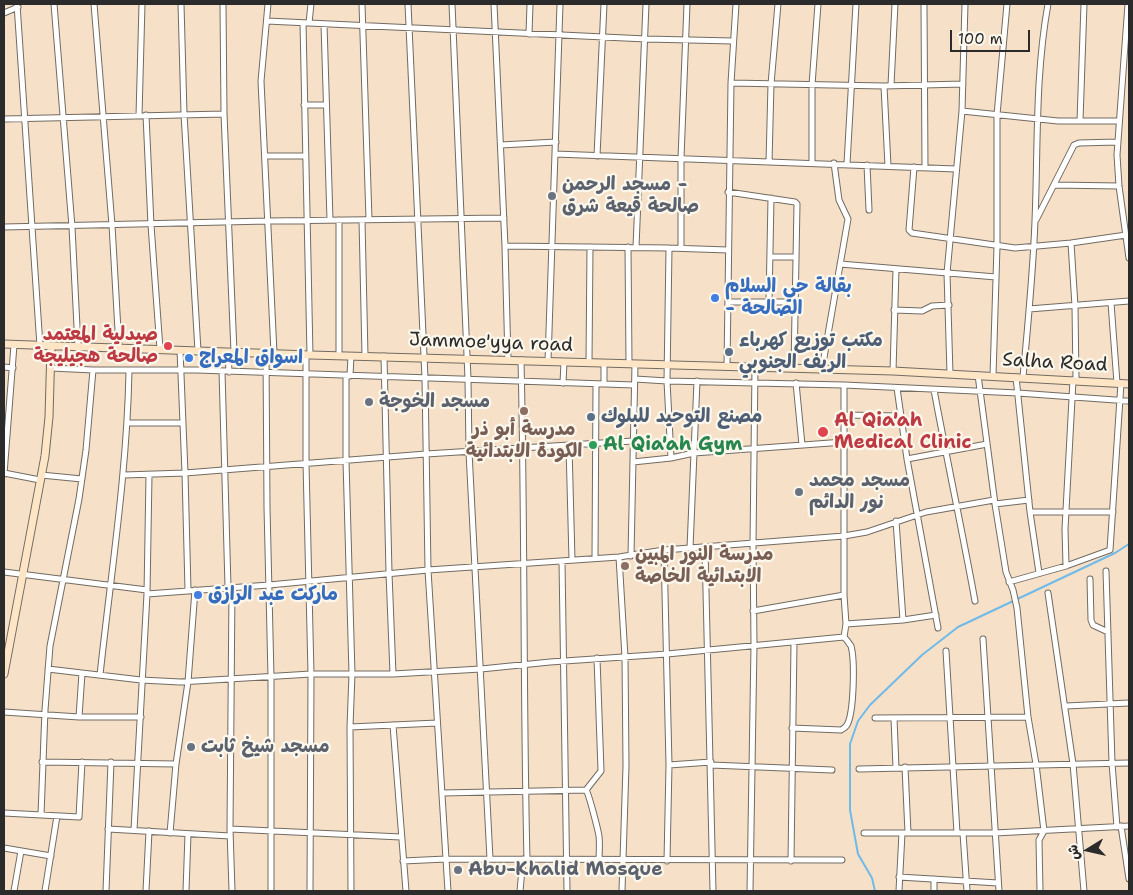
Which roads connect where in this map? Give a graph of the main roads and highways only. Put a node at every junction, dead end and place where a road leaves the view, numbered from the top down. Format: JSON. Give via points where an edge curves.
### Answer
{"nodes":[{"id":1,"x":4,"y":344,"type":"edge"},
{"id":2,"x":51,"y":346,"type":"junction"},
{"id":3,"x":978,"y":375,"type":"joint"},
{"id":4,"x":1129,"y":384,"type":"edge"},
{"id":5,"x":4,"y":674,"type":"edge"}],
"edges":[{"from":1,"to":2,"type":"main road","name":"Jammoe'yya road"},
{"from":2,"to":3,"type":"main road","name":"Jammoe'yya road"},
{"from":2,"to":5,"type":"main road","via":[[48,432]]},
{"from":3,"to":4,"type":"main road","name":"Salha Road"}]}
